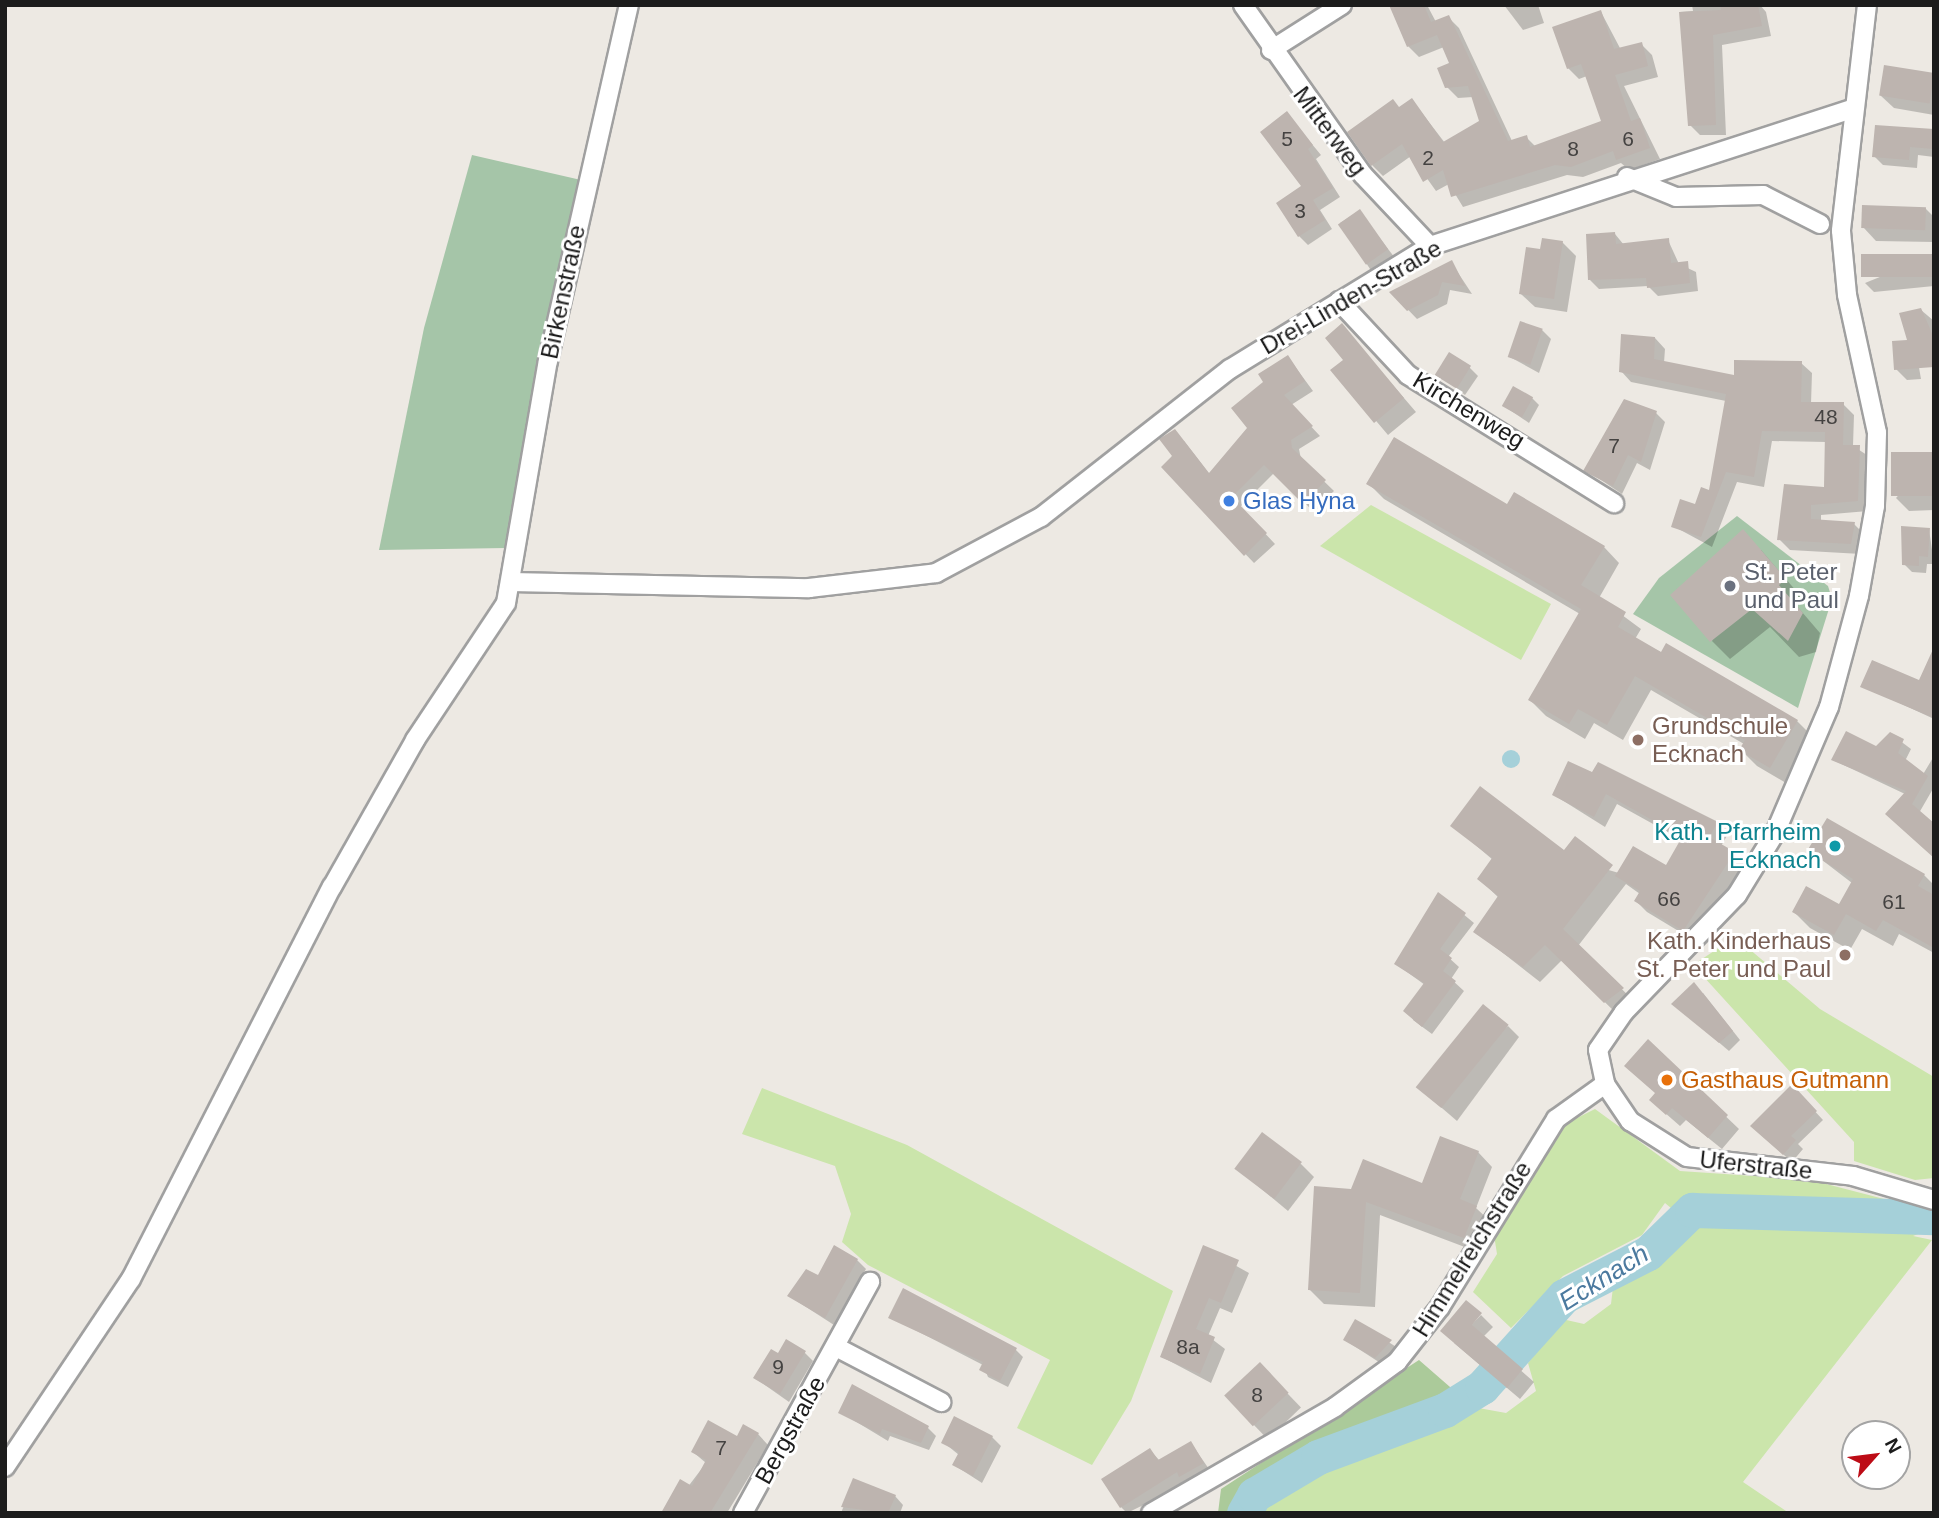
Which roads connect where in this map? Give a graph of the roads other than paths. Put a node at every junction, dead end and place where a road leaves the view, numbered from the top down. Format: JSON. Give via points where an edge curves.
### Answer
{"nodes":[{"id":1,"x":629,"y":5,"type":"edge"},
{"id":2,"x":1243,"y":5,"type":"edge"},
{"id":3,"x":1342,"y":5,"type":"edge"},
{"id":4,"x":1867,"y":5,"type":"edge"},
{"id":5,"x":1271,"y":50,"type":"junction"},
{"id":6,"x":1851,"y":109,"type":"junction"},
{"id":7,"x":1627,"y":177,"type":"junction"},
{"id":8,"x":1820,"y":224,"type":"dead end"},
{"id":9,"x":1430,"y":246,"type":"junction"},
{"id":10,"x":1339,"y":301,"type":"junction"},
{"id":11,"x":1614,"y":503,"type":"dead end"},
{"id":12,"x":511,"y":582,"type":"junction"},
{"id":13,"x":1605,"y":1084,"type":"junction"},
{"id":14,"x":1931,"y":1199,"type":"edge"},
{"id":15,"x":870,"y":1282,"type":"dead end"},
{"id":16,"x":836,"y":1347,"type":"junction"},
{"id":17,"x":941,"y":1402,"type":"dead end"},
{"id":18,"x":5,"y":1467,"type":"edge"},
{"id":19,"x":743,"y":1513,"type":"edge"},
{"id":20,"x":1150,"y":1513,"type":"edge"}],
"edges":[{"from":1,"to":12,"type":"street","name":"Birkenstraße","via":[[548,361]]},
{"from":2,"to":5,"type":"street","name":"Mitterweg"},
{"from":3,"to":5,"type":"street"},
{"from":4,"to":6,"type":"street"},
{"from":5,"to":9,"type":"street","name":"Mitterweg","via":[[1363,175]]},
{"from":6,"to":7,"type":"street","name":"Drei-Linden-Straße"},
{"from":6,"to":13,"type":"street","via":[[1841,231],[1847,295],[1877,433],[1875,506],[1859,596],[1829,707],[1775,833],[1737,895],[1607,1032],[1598,1050]]},
{"from":7,"to":8,"type":"street","via":[[1676,197],[1763,195]]},
{"from":7,"to":9,"type":"street","name":"Drei-Linden-Straße"},
{"from":9,"to":10,"type":"street","name":"Drei-Linden-Straße"},
{"from":10,"to":11,"type":"street","name":"Kirchenweg","via":[[1408,375]]},
{"from":10,"to":12,"type":"street","name":"Drei-Linden-Straße","via":[[1230,369],[1104,471],[1000,543],[936,573],[897,582],[754,589]]},
{"from":12,"to":18,"type":"street","name":"Birkenstraße","via":[[506,603],[415,740],[332,887],[173,1206]]},
{"from":13,"to":14,"type":"street","name":"Uferstraße","via":[[1630,1121],[1687,1157],[1853,1176]]},
{"from":13,"to":20,"type":"street","name":"Himmelreichstraße","via":[[1556,1119],[1440,1307],[1397,1362],[1335,1407]]},
{"from":15,"to":16,"type":"street","name":"Bergstraße"},
{"from":16,"to":17,"type":"street","name":"Bergstraße"},
{"from":16,"to":19,"type":"street","name":"Bergstraße"}]}
